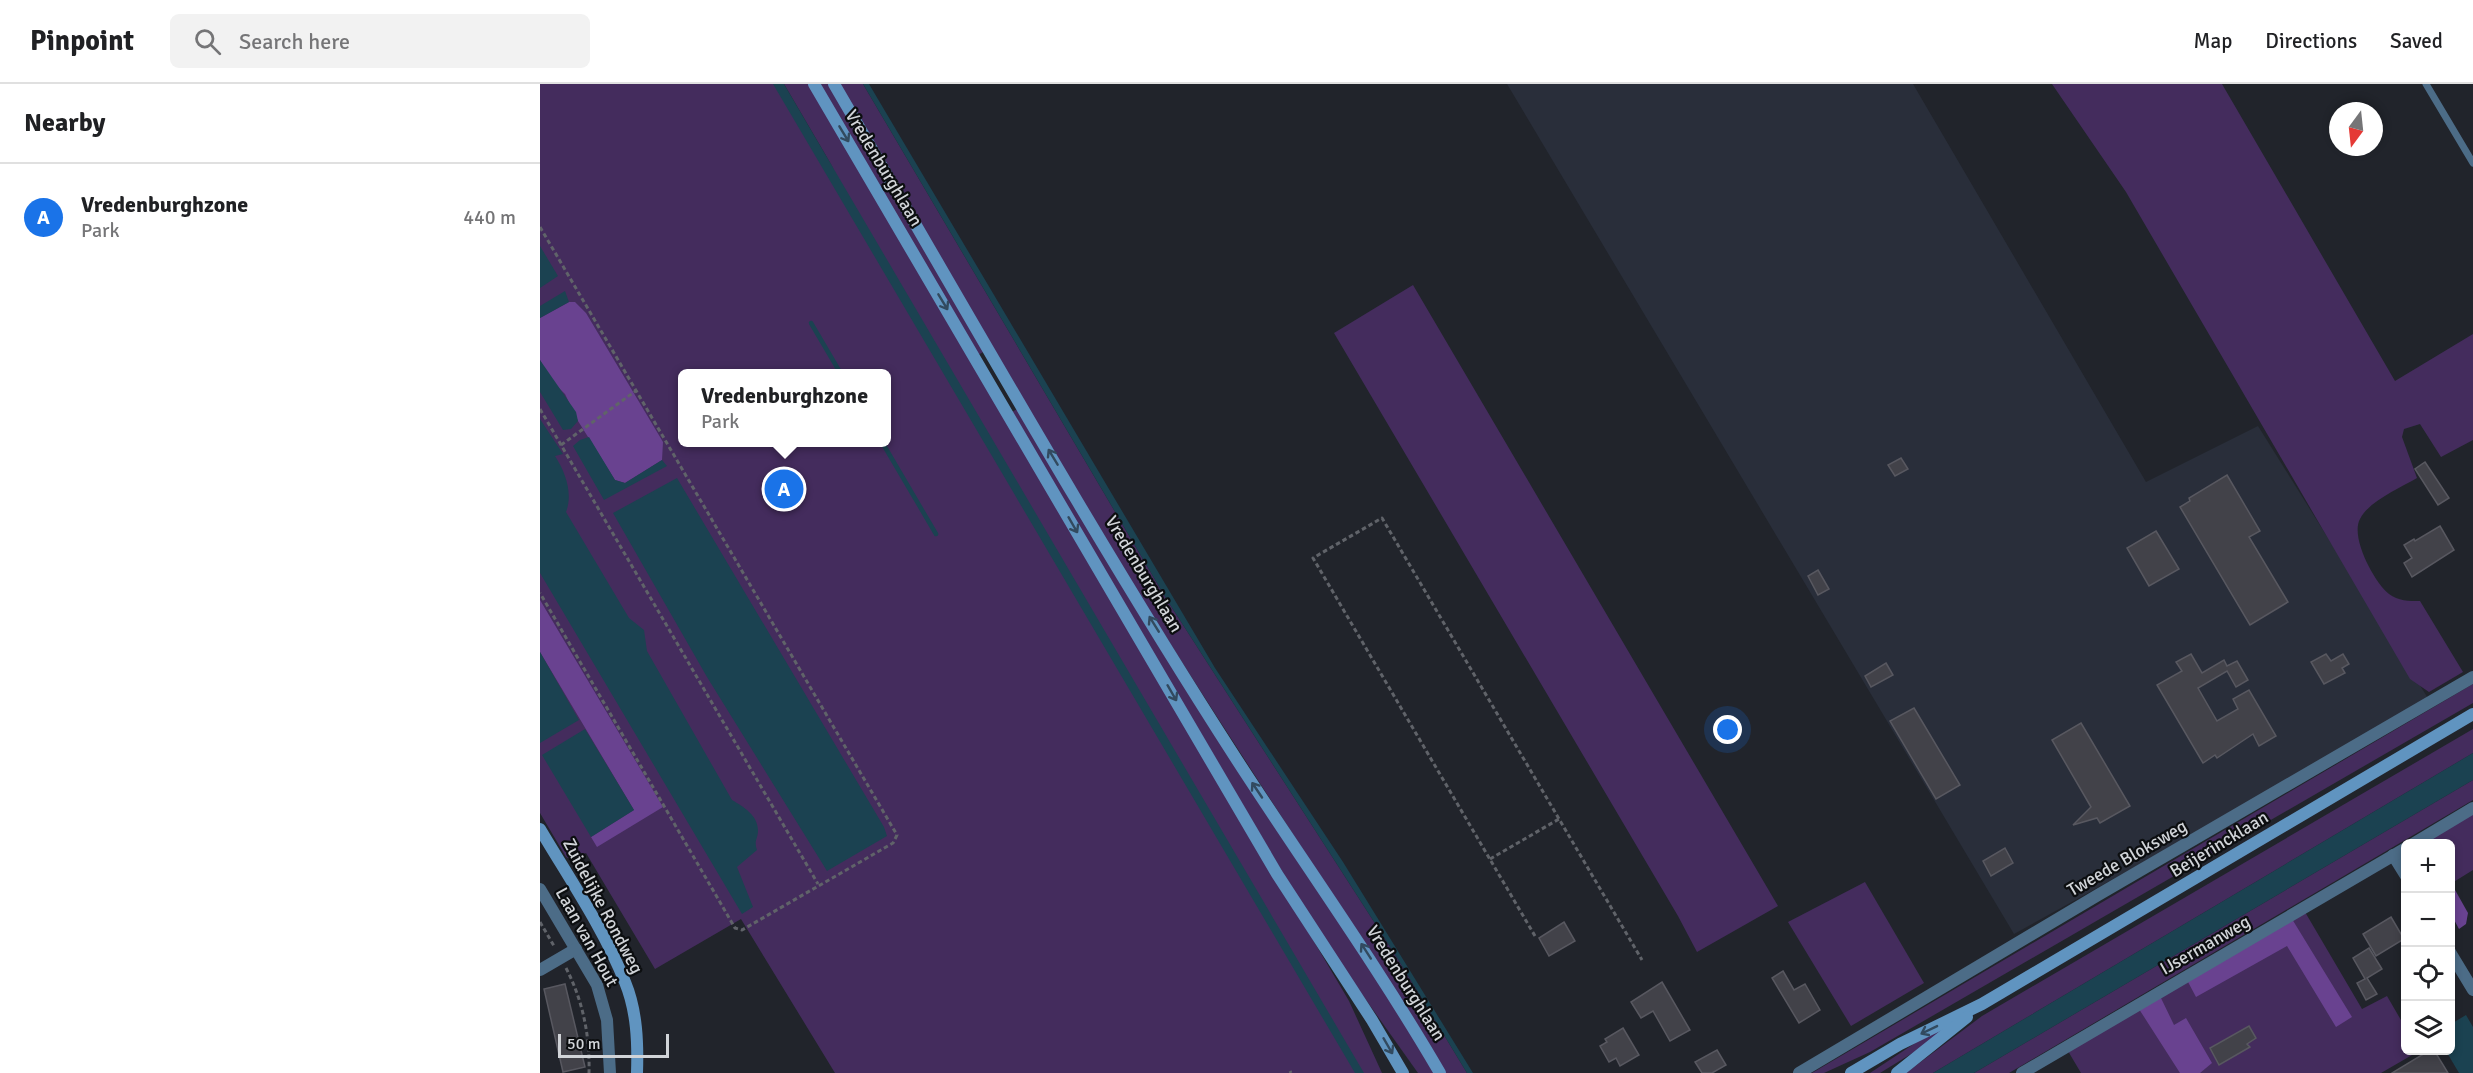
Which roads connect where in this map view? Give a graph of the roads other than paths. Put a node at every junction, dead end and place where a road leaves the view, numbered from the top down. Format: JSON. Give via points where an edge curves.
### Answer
{"nodes":[{"id":1,"x":814,"y":84,"type":"edge"},
{"id":2,"x":834,"y":84,"type":"edge"},
{"id":3,"x":2426,"y":84,"type":"edge"},
{"id":4,"x":2473,"y":163,"type":"edge"},
{"id":5,"x":2473,"y":677,"type":"edge"},
{"id":6,"x":2473,"y":714,"type":"edge"},
{"id":7,"x":2473,"y":808,"type":"edge"},
{"id":8,"x":540,"y":829,"type":"edge"},
{"id":9,"x":2420,"y":839,"type":"edge"},
{"id":10,"x":2401,"y":851,"type":"edge"},
{"id":11,"x":2393,"y":855,"type":"junction"},
{"id":12,"x":2401,"y":868,"type":"edge"},
{"id":13,"x":540,"y":889,"type":"edge"},
{"id":14,"x":576,"y":949,"type":"junction"},
{"id":15,"x":2455,"y":959,"type":"edge"},
{"id":16,"x":540,"y":970,"type":"edge"},
{"id":17,"x":2473,"y":990,"type":"edge"},
{"id":18,"x":1982,"y":1004,"type":"junction"},
{"id":19,"x":610,"y":1073,"type":"edge"},
{"id":20,"x":637,"y":1073,"type":"edge"},
{"id":21,"x":1403,"y":1073,"type":"edge"},
{"id":22,"x":1440,"y":1073,"type":"edge"},
{"id":23,"x":1800,"y":1073,"type":"edge"},
{"id":24,"x":1851,"y":1073,"type":"edge"},
{"id":25,"x":1897,"y":1073,"type":"edge"},
{"id":26,"x":2022,"y":1073,"type":"edge"}],
"edges":[{"from":1,"to":21,"type":"main road","name":"Vredenburghlaan","one_way":true,"via":[[1277,874]]},
{"from":22,"to":2,"type":"main road","name":"Vredenburghlaan","one_way":true,"via":[[1127,581]]},
{"from":3,"to":4,"type":"lane"},
{"from":5,"to":23,"type":"street","name":"Tweede Bloksweg"},
{"from":6,"to":18,"type":"main road","name":"Beijerincklaan"},
{"from":7,"to":9,"type":"street"},
{"from":8,"to":20,"type":"main road","name":"Zuidelijke Rondweg","via":[[626,983],[638,1039]]},
{"from":10,"to":11,"type":"street","name":"IJsermanweg"},
{"from":11,"to":12,"type":"street"},
{"from":11,"to":26,"type":"street","name":"IJsermanweg"},
{"from":13,"to":14,"type":"street","name":"Laan van Hout"},
{"from":14,"to":16,"type":"street"},
{"from":14,"to":19,"type":"street","name":"Laan van Hout","via":[[597,985],[604,1011]]},
{"from":15,"to":17,"type":"street"},
{"from":18,"to":24,"type":"main road","name":"Beijerincklaan","one_way":true},
{"from":18,"to":25,"type":"main road","name":"Beijerincklaan"}]}
